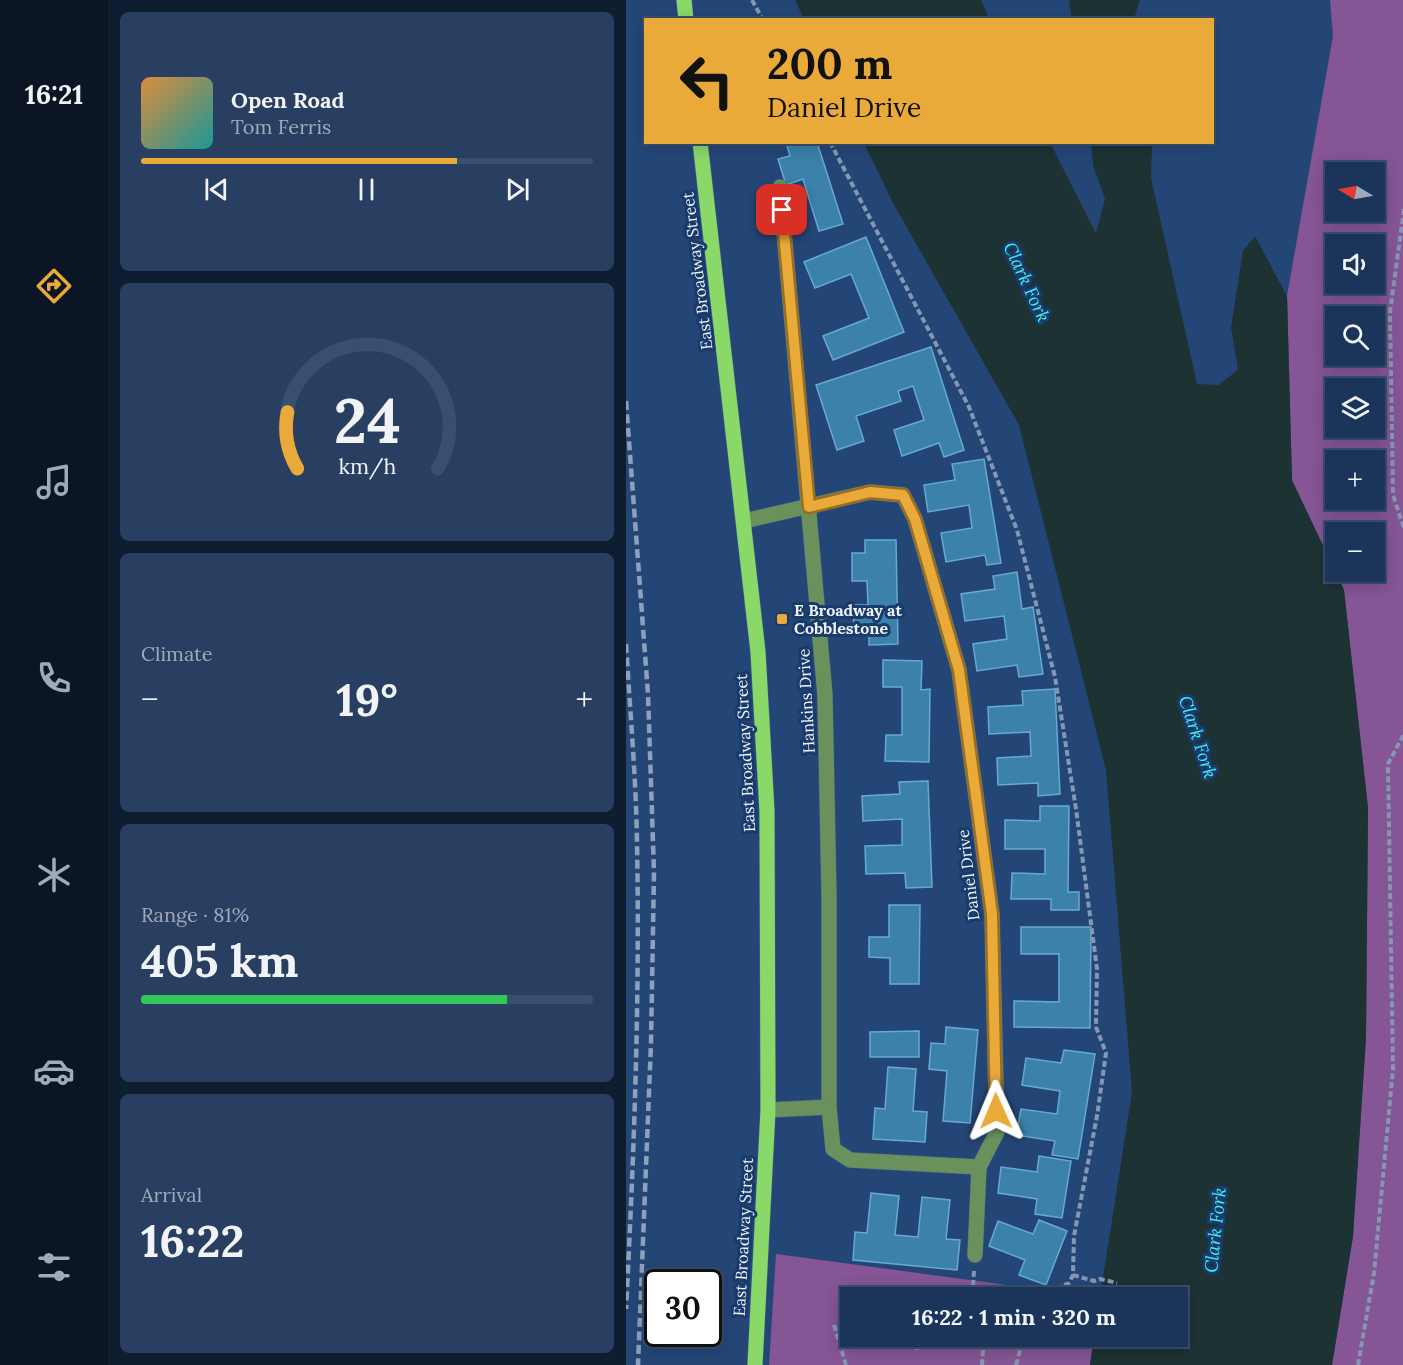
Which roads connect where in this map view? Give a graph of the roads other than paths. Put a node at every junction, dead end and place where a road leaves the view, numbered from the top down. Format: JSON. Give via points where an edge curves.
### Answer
{"nodes":[{"id":1,"x":684,"y":0,"type":"edge"},
{"id":2,"x":686,"y":18,"type":"edge"},
{"id":3,"x":700,"y":144,"type":"edge"},
{"id":4,"x":780,"y":188,"type":"dead end"},
{"id":5,"x":809,"y":507,"type":"junction"},
{"id":6,"x":744,"y":521,"type":"junction"},
{"id":7,"x":828,"y":1107,"type":"junction"},
{"id":8,"x":768,"y":1110,"type":"junction"},
{"id":9,"x":979,"y":1167,"type":"junction"},
{"id":10,"x":975,"y":1255,"type":"dead end"},
{"id":11,"x":755,"y":1365,"type":"edge"}],
"edges":[{"from":1,"to":2,"type":"main road"},
{"from":3,"to":6,"type":"main road","name":"East Broadway Street"},
{"from":4,"to":5,"type":"street","name":"Hankins Drive"},
{"from":5,"to":6,"type":"street","name":"Daniel Drive"},
{"from":5,"to":7,"type":"street","name":"Hankins Drive","via":[[826,695]]},
{"from":5,"to":9,"type":"street","name":"Daniel Drive","via":[[870,492],[903,495],[915,519],[959,670],[992,914],[997,1132]]},
{"from":6,"to":8,"type":"main road","name":"East Broadway Street","via":[[758,652],[767,811]]},
{"from":7,"to":8,"type":"street"},
{"from":7,"to":9,"type":"street","via":[[833,1149],[850,1160]]},
{"from":8,"to":11,"type":"main road","name":"East Broadway Street"},
{"from":9,"to":10,"type":"street"}]}
